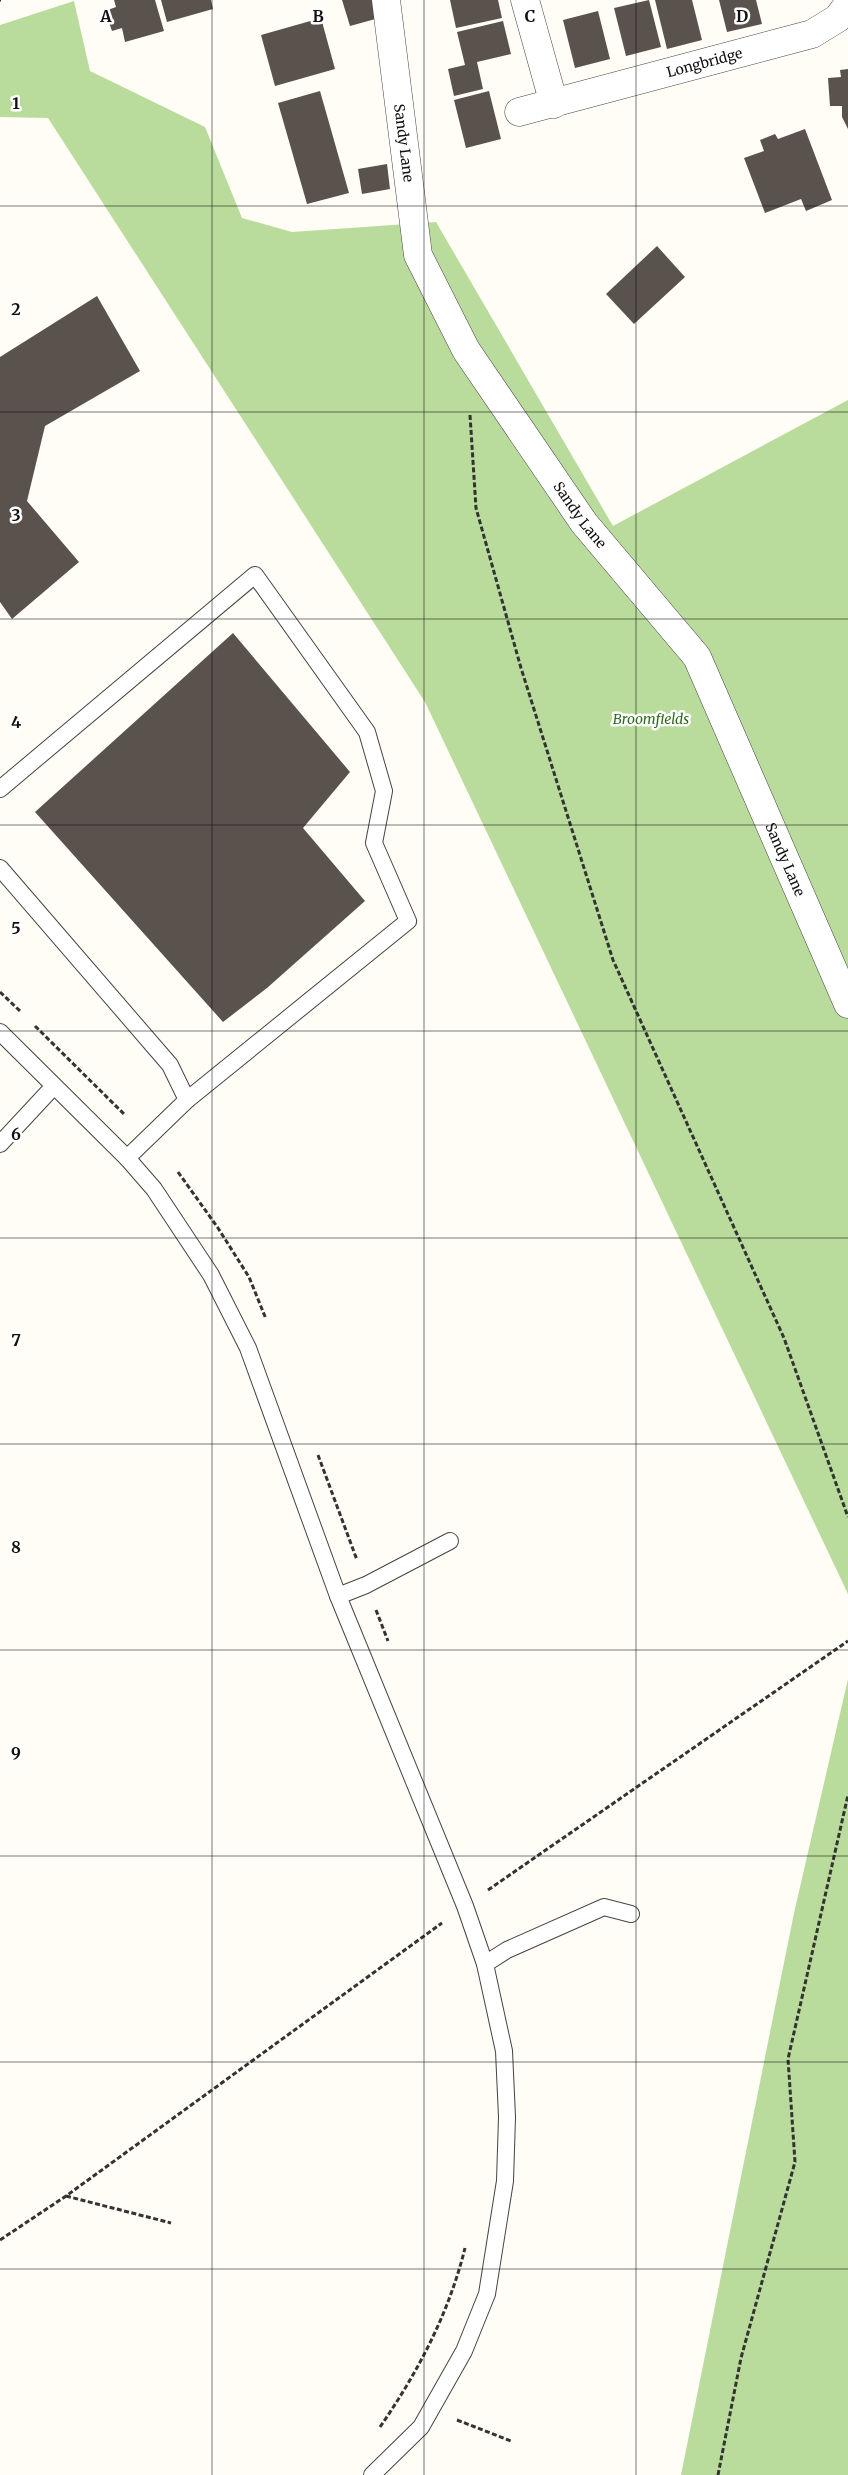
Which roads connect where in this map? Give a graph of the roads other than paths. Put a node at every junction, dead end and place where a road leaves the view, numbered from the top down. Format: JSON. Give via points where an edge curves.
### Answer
{"nodes":[{"id":1,"x":386,"y":0,"type":"edge"},
{"id":2,"x":525,"y":0,"type":"edge"},
{"id":3,"x":848,"y":4,"type":"edge"},
{"id":4,"x":554,"y":104,"type":"junction"},
{"id":5,"x":519,"y":112,"type":"dead end"},
{"id":6,"x":0,"y":789,"type":"edge"},
{"id":7,"x":0,"y":868,"type":"edge"},
{"id":8,"x":848,"y":1004,"type":"edge"},
{"id":9,"x":0,"y":1032,"type":"edge"},
{"id":10,"x":54,"y":1086,"type":"junction"},
{"id":11,"x":187,"y":1100,"type":"junction"},
{"id":12,"x":0,"y":1144,"type":"edge"},
{"id":13,"x":127,"y":1158,"type":"junction"},
{"id":14,"x":450,"y":1541,"type":"dead end"},
{"id":15,"x":338,"y":1596,"type":"junction"},
{"id":16,"x":631,"y":1914,"type":"dead end"},
{"id":17,"x":485,"y":1964,"type":"junction"},
{"id":18,"x":372,"y":2475,"type":"edge"}],
"edges":[{"from":1,"to":8,"type":"street","name":"Sandy Lane","via":[[418,255],[466,350],[584,523],[697,657]]},
{"from":2,"to":4,"type":"street"},
{"from":3,"to":4,"type":"street","name":"Longbridge","via":[[838,18],[812,34]]},
{"from":4,"to":5,"type":"street","name":"Longbridge"},
{"from":6,"to":11,"type":"lane","via":[[255,575],[367,732],[384,791],[374,843],[408,921]]},
{"from":7,"to":11,"type":"lane","via":[[170,1065]]},
{"from":9,"to":10,"type":"lane"},
{"from":10,"to":12,"type":"lane"},
{"from":10,"to":13,"type":"lane"},
{"from":11,"to":13,"type":"lane"},
{"from":13,"to":15,"type":"lane","via":[[154,1189],[211,1275],[248,1348]]},
{"from":14,"to":15,"type":"lane"},
{"from":15,"to":17,"type":"lane","via":[[465,1906]]},
{"from":16,"to":17,"type":"lane","via":[[604,1907],[507,1950]]},
{"from":17,"to":18,"type":"lane","via":[[504,2051],[507,2117],[505,2181],[487,2294],[464,2351],[421,2427]]}]}
